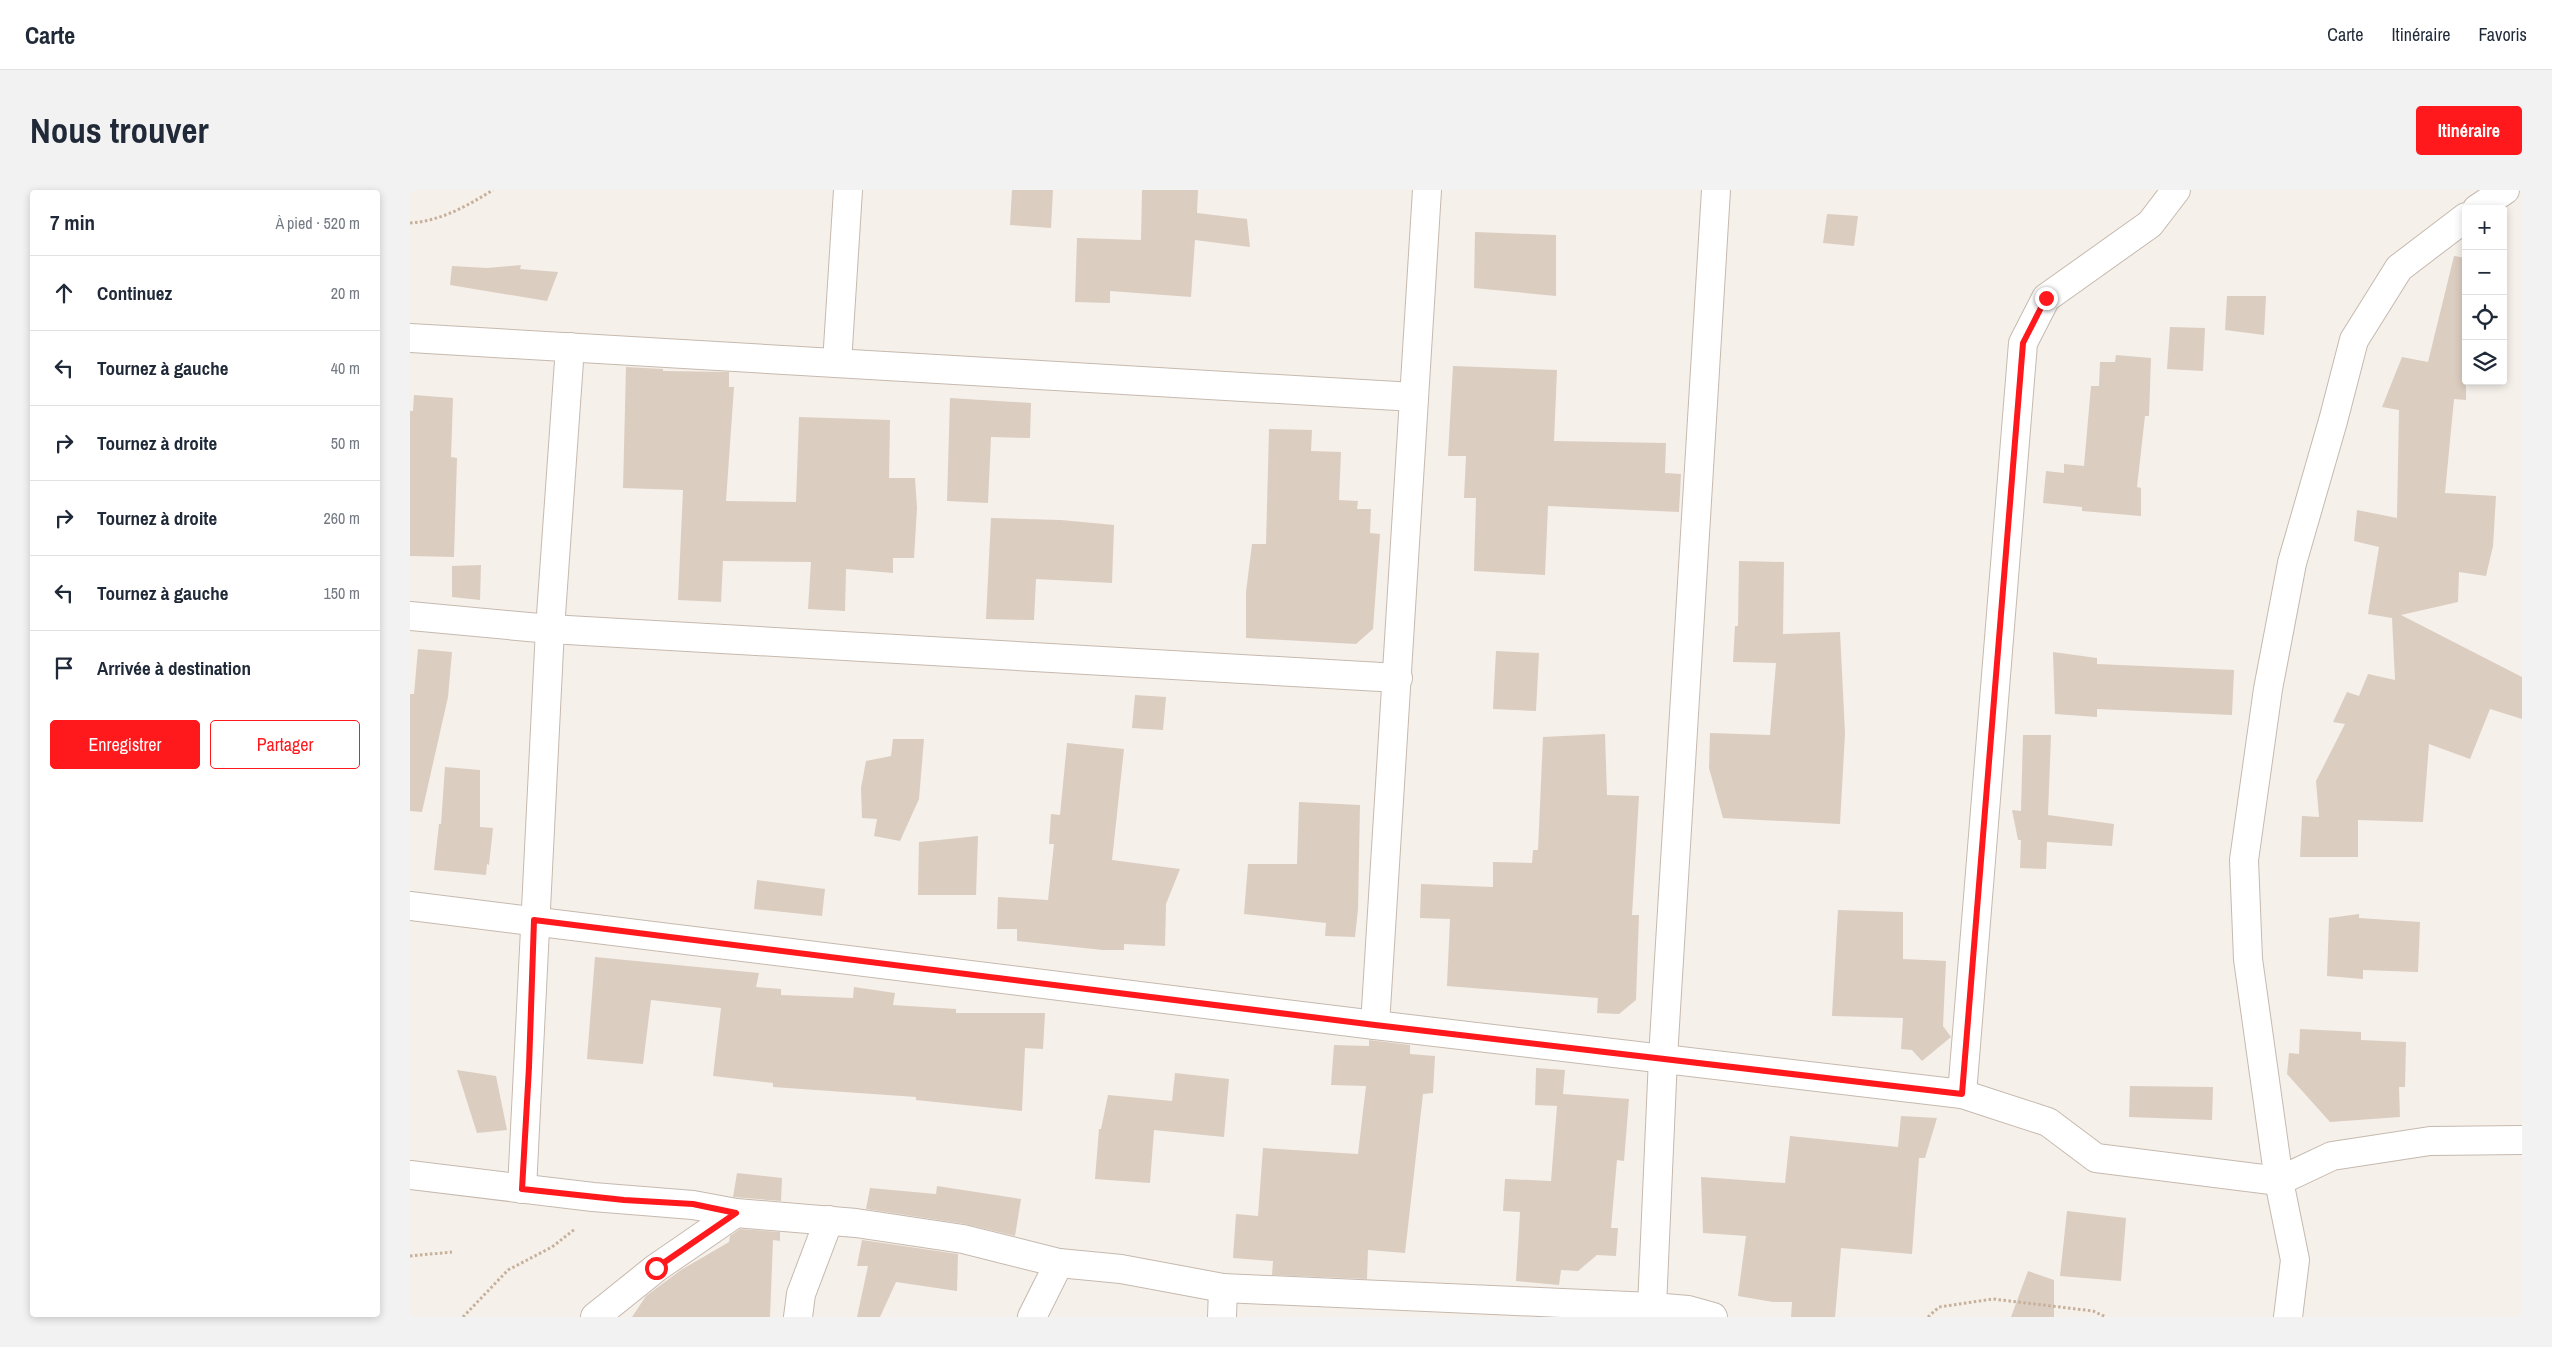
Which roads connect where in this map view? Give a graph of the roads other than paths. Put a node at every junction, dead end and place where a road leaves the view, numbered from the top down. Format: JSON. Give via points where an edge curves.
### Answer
{"nodes":[{"id":1,"x":848,"y":190,"type":"edge"},
{"id":2,"x":1427,"y":190,"type":"edge"},
{"id":3,"x":1716,"y":190,"type":"edge"},
{"id":4,"x":2176,"y":190,"type":"edge"},
{"id":5,"x":2505,"y":190,"type":"edge"},
{"id":6,"x":2483,"y":205,"type":"edge"},
{"id":7,"x":2462,"y":221,"type":"edge"},
{"id":8,"x":410,"y":338,"type":"edge"},
{"id":9,"x":570,"y":347,"type":"junction"},
{"id":10,"x":838,"y":363,"type":"junction"},
{"id":11,"x":1414,"y":397,"type":"junction"},
{"id":12,"x":410,"y":616,"type":"edge"},
{"id":13,"x":550,"y":629,"type":"junction"},
{"id":14,"x":1398,"y":678,"type":"junction"},
{"id":15,"x":410,"y":906,"type":"edge"},
{"id":16,"x":534,"y":920,"type":"junction"},
{"id":17,"x":1375,"y":1025,"type":"junction"},
{"id":18,"x":1663,"y":1058,"type":"junction"},
{"id":19,"x":1962,"y":1094,"type":"junction"},
{"id":20,"x":2522,"y":1140,"type":"edge"},
{"id":21,"x":410,"y":1175,"type":"edge"},
{"id":22,"x":2279,"y":1181,"type":"junction"},
{"id":23,"x":522,"y":1189,"type":"junction"},
{"id":24,"x":736,"y":1213,"type":"junction"},
{"id":25,"x":829,"y":1220,"type":"junction"},
{"id":26,"x":1059,"y":1263,"type":"junction"},
{"id":27,"x":1222,"y":1288,"type":"junction"},
{"id":28,"x":1652,"y":1307,"type":"junction"},
{"id":29,"x":595,"y":1317,"type":"edge"},
{"id":30,"x":798,"y":1317,"type":"edge"},
{"id":31,"x":1032,"y":1317,"type":"edge"},
{"id":32,"x":1222,"y":1317,"type":"edge"},
{"id":33,"x":1714,"y":1317,"type":"edge"},
{"id":34,"x":2288,"y":1317,"type":"edge"}],
"edges":[{"from":1,"to":10,"type":"street"},
{"from":2,"to":11,"type":"street"},
{"from":3,"to":18,"type":"street"},
{"from":4,"to":19,"type":"street","via":[[2150,224],[2046,298],[2023,343]]},
{"from":5,"to":6,"type":"street"},
{"from":7,"to":22,"type":"street","via":[[2400,268],[2354,340],[2292,563],[2268,689],[2244,860],[2248,959]]},
{"from":8,"to":9,"type":"street"},
{"from":9,"to":10,"type":"street"},
{"from":9,"to":13,"type":"street"},
{"from":10,"to":11,"type":"street"},
{"from":11,"to":14,"type":"street"},
{"from":12,"to":13,"type":"street"},
{"from":13,"to":14,"type":"street"},
{"from":13,"to":16,"type":"street"},
{"from":14,"to":17,"type":"street"},
{"from":15,"to":16,"type":"street"},
{"from":16,"to":17,"type":"street"},
{"from":16,"to":23,"type":"street"},
{"from":17,"to":18,"type":"street"},
{"from":18,"to":19,"type":"street"},
{"from":18,"to":28,"type":"street"},
{"from":19,"to":22,"type":"street","via":[[2048,1122],[2096,1158]]},
{"from":20,"to":22,"type":"street","via":[[2430,1141],[2332,1156]]},
{"from":21,"to":23,"type":"street"},
{"from":22,"to":34,"type":"street","via":[[2295,1260]]},
{"from":23,"to":24,"type":"street","via":[[693,1204]]},
{"from":24,"to":25,"type":"street"},
{"from":24,"to":29,"type":"street","via":[[656,1268]]},
{"from":25,"to":26,"type":"street","via":[[963,1239]]},
{"from":25,"to":30,"type":"street","via":[[801,1294]]},
{"from":26,"to":27,"type":"street","via":[[1121,1269]]},
{"from":26,"to":31,"type":"street"},
{"from":27,"to":28,"type":"street"},
{"from":27,"to":32,"type":"street"},
{"from":28,"to":33,"type":"street","via":[[1688,1310]]}]}
